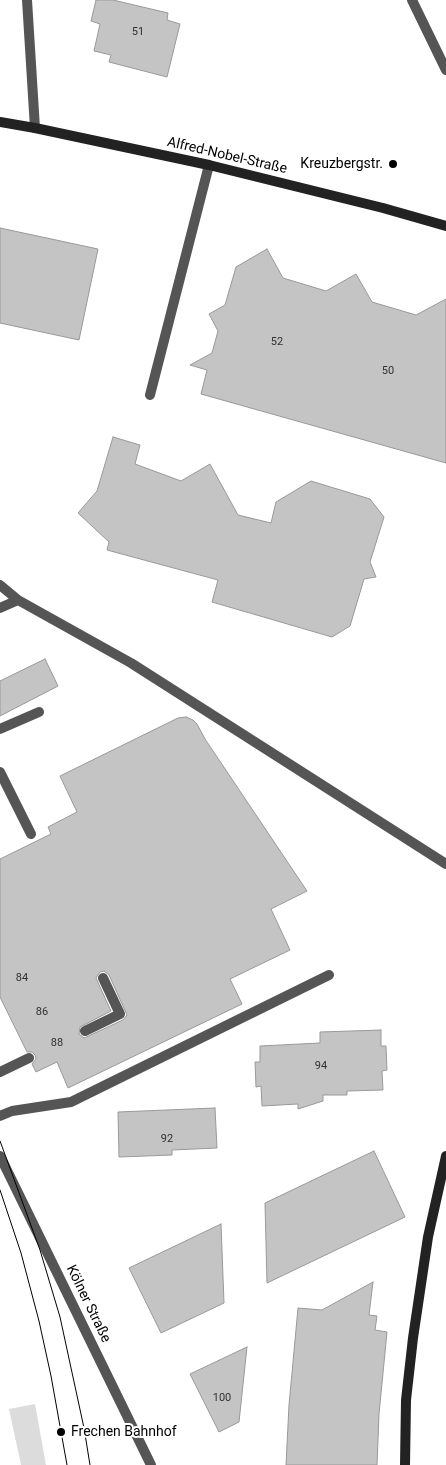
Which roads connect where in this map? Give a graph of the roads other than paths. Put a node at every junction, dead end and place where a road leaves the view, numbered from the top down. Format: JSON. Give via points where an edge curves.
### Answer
{"nodes":[{"id":1,"x":27,"y":0,"type":"edge"},
{"id":2,"x":412,"y":0,"type":"edge"},
{"id":3,"x":446,"y":70,"type":"edge"},
{"id":4,"x":0,"y":122,"type":"edge"},
{"id":5,"x":34,"y":128,"type":"junction"},
{"id":6,"x":209,"y":165,"type":"junction"},
{"id":7,"x":446,"y":226,"type":"edge"},
{"id":8,"x":150,"y":395,"type":"dead end"},
{"id":9,"x":0,"y":585,"type":"edge"},
{"id":10,"x":18,"y":600,"type":"junction"},
{"id":11,"x":0,"y":608,"type":"edge"},
{"id":12,"x":39,"y":712,"type":"dead end"},
{"id":13,"x":0,"y":730,"type":"edge"},
{"id":14,"x":0,"y":772,"type":"edge"},
{"id":15,"x":3,"y":785,"type":"edge"},
{"id":16,"x":31,"y":834,"type":"dead end"},
{"id":17,"x":446,"y":864,"type":"edge"},
{"id":18,"x":329,"y":975,"type":"dead end"},
{"id":19,"x":103,"y":978,"type":"dead end"},
{"id":20,"x":86,"y":1031,"type":"dead end"},
{"id":21,"x":29,"y":1058,"type":"dead end"},
{"id":22,"x":0,"y":1072,"type":"edge"},
{"id":23,"x":0,"y":1116,"type":"edge"},
{"id":24,"x":0,"y":1156,"type":"edge"},
{"id":25,"x":446,"y":1156,"type":"edge"},
{"id":26,"x":151,"y":1465,"type":"edge"},
{"id":27,"x":405,"y":1465,"type":"edge"}],
"edges":[{"from":1,"to":5,"type":"street"},
{"from":2,"to":3,"type":"street"},
{"from":4,"to":5,"type":"street","name":"Alfred-Nobel-Straße"},
{"from":5,"to":6,"type":"street","name":"Alfred-Nobel-Straße"},
{"from":6,"to":7,"type":"street","name":"Alfred-Nobel-Straße"},
{"from":6,"to":8,"type":"street"},
{"from":9,"to":10,"type":"street"},
{"from":10,"to":11,"type":"street"},
{"from":10,"to":17,"type":"street","via":[[167,685]]},
{"from":12,"to":13,"type":"street"},
{"from":14,"to":15,"type":"street"},
{"from":15,"to":16,"type":"street"},
{"from":18,"to":23,"type":"street","via":[[70,1102],[12,1111]]},
{"from":19,"to":20,"type":"street","via":[[120,1014]]},
{"from":21,"to":22,"type":"street"},
{"from":24,"to":26,"type":"street","name":"Kölner Straße"},
{"from":25,"to":27,"type":"street","via":[[428,1237],[413,1338],[406,1400]]}]}
